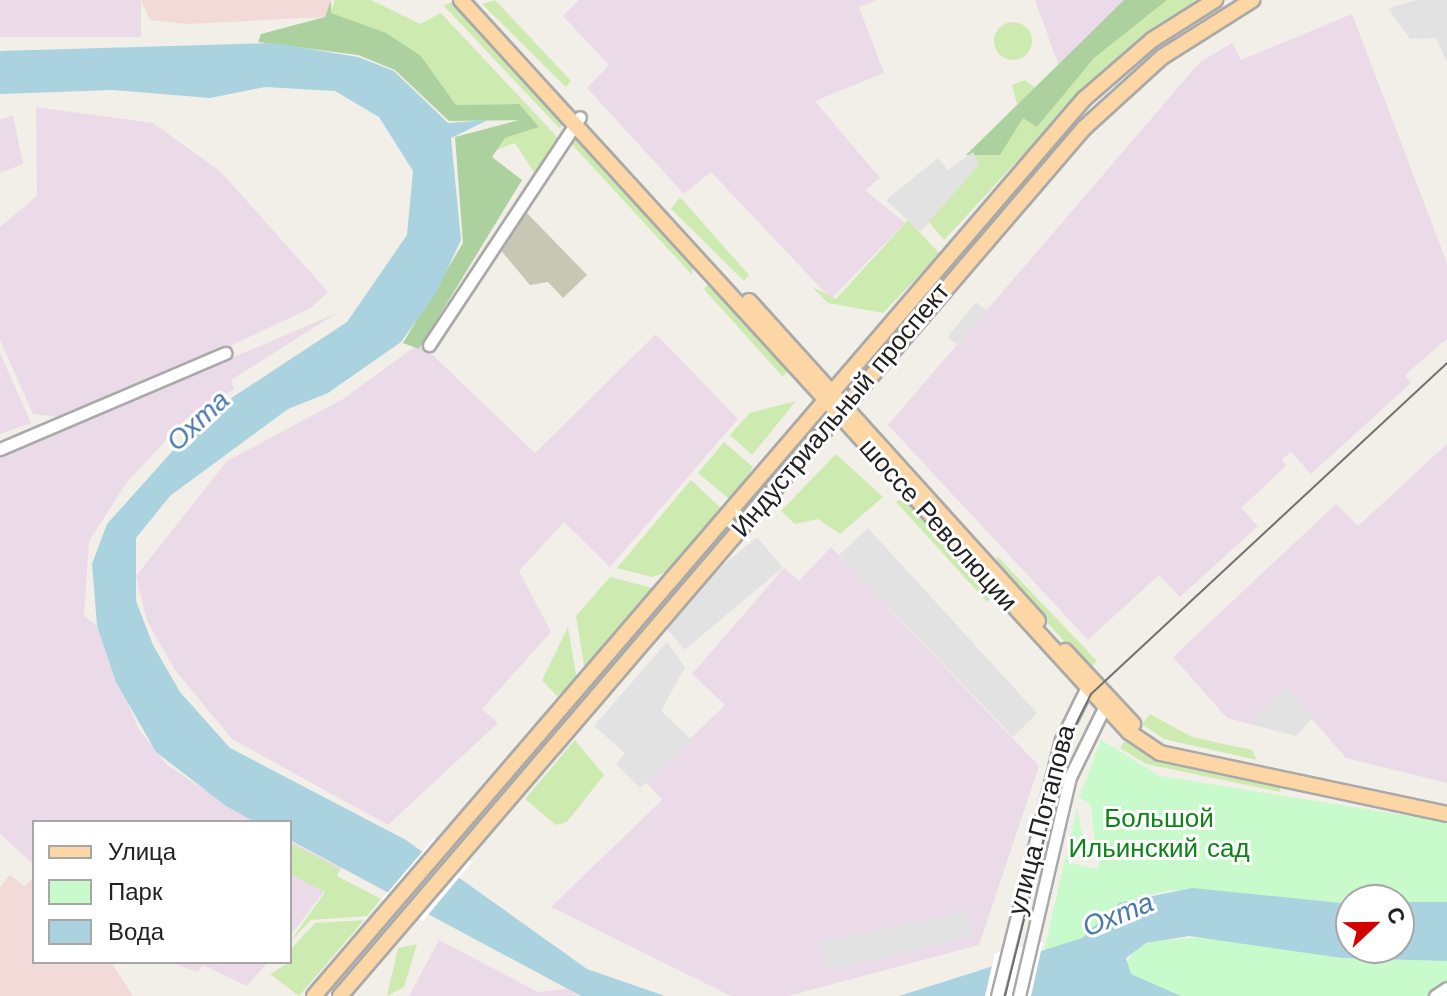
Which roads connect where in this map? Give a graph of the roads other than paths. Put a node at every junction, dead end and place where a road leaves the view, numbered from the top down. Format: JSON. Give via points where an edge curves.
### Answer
{"nodes":[{"id":1,"x":461,"y":0,"type":"edge"},
{"id":2,"x":473,"y":0,"type":"edge"},
{"id":3,"x":1215,"y":0,"type":"edge"},
{"id":4,"x":1252,"y":0,"type":"edge"},
{"id":5,"x":577,"y":120,"type":"junction"},
{"id":6,"x":429,"y":345,"type":"dead end"},
{"id":7,"x":225,"y":353,"type":"dead end"},
{"id":8,"x":828,"y":396,"type":"junction"},
{"id":9,"x":842,"y":410,"type":"junction"},
{"id":10,"x":0,"y":449,"type":"edge"},
{"id":11,"x":1094,"y":690,"type":"junction"},
{"id":12,"x":1104,"y":708,"type":"junction"},
{"id":13,"x":1447,"y":805,"type":"edge"},
{"id":14,"x":1447,"y":814,"type":"edge"},
{"id":15,"x":448,"y":840,"type":"junction"},
{"id":16,"x":464,"y":852,"type":"junction"},
{"id":17,"x":395,"y":902,"type":"junction"},
{"id":18,"x":412,"y":913,"type":"junction"},
{"id":19,"x":1447,"y":988,"type":"edge"},
{"id":20,"x":314,"y":996,"type":"edge"},
{"id":21,"x":340,"y":996,"type":"edge"},
{"id":22,"x":997,"y":996,"type":"edge"},
{"id":23,"x":1019,"y":996,"type":"edge"},
{"id":24,"x":1435,"y":996,"type":"edge"}],
"edges":[{"from":1,"to":5,"type":"main road","name":"шоссе Революции"},
{"from":2,"to":5,"type":"main road","name":"шоссе Революции"},
{"from":3,"to":8,"type":"main road","name":"Индустриальный проспект","via":[[1139,50],[1084,99]]},
{"from":4,"to":9,"type":"main road","name":"Индустриальный проспект","via":[[1162,57],[1103,107]]},
{"from":5,"to":6,"type":"street"},
{"from":5,"to":8,"type":"main road","name":"шоссе Революции"},
{"from":7,"to":10,"type":"street"},
{"from":8,"to":9,"type":"main road","name":"шоссе Революции"},
{"from":8,"to":15,"type":"main road","name":"Индустриальный проспект"},
{"from":9,"to":11,"type":"main road","name":"шоссе Революции"},
{"from":9,"to":16,"type":"main road","name":"Индустриальный проспект"},
{"from":11,"to":12,"type":"main road","name":"улица Потапова"},
{"from":11,"to":13,"type":"main road","name":"шоссе Революции","via":[[1162,744]]},
{"from":11,"to":22,"type":"street","name":"улица Потапова","via":[[1064,731]]},
{"from":12,"to":14,"type":"main road","via":[[1160,753]]},
{"from":12,"to":23,"type":"street","name":"улица Потапова","via":[[1070,777]]},
{"from":15,"to":16,"type":"main road"},
{"from":15,"to":17,"type":"main road","name":"Индустриальный проспект"},
{"from":16,"to":18,"type":"main road","name":"Индустриальный проспект"},
{"from":17,"to":18,"type":"main road"},
{"from":17,"to":20,"type":"main road"},
{"from":18,"to":21,"type":"main road"},
{"from":19,"to":24,"type":"street"}]}
